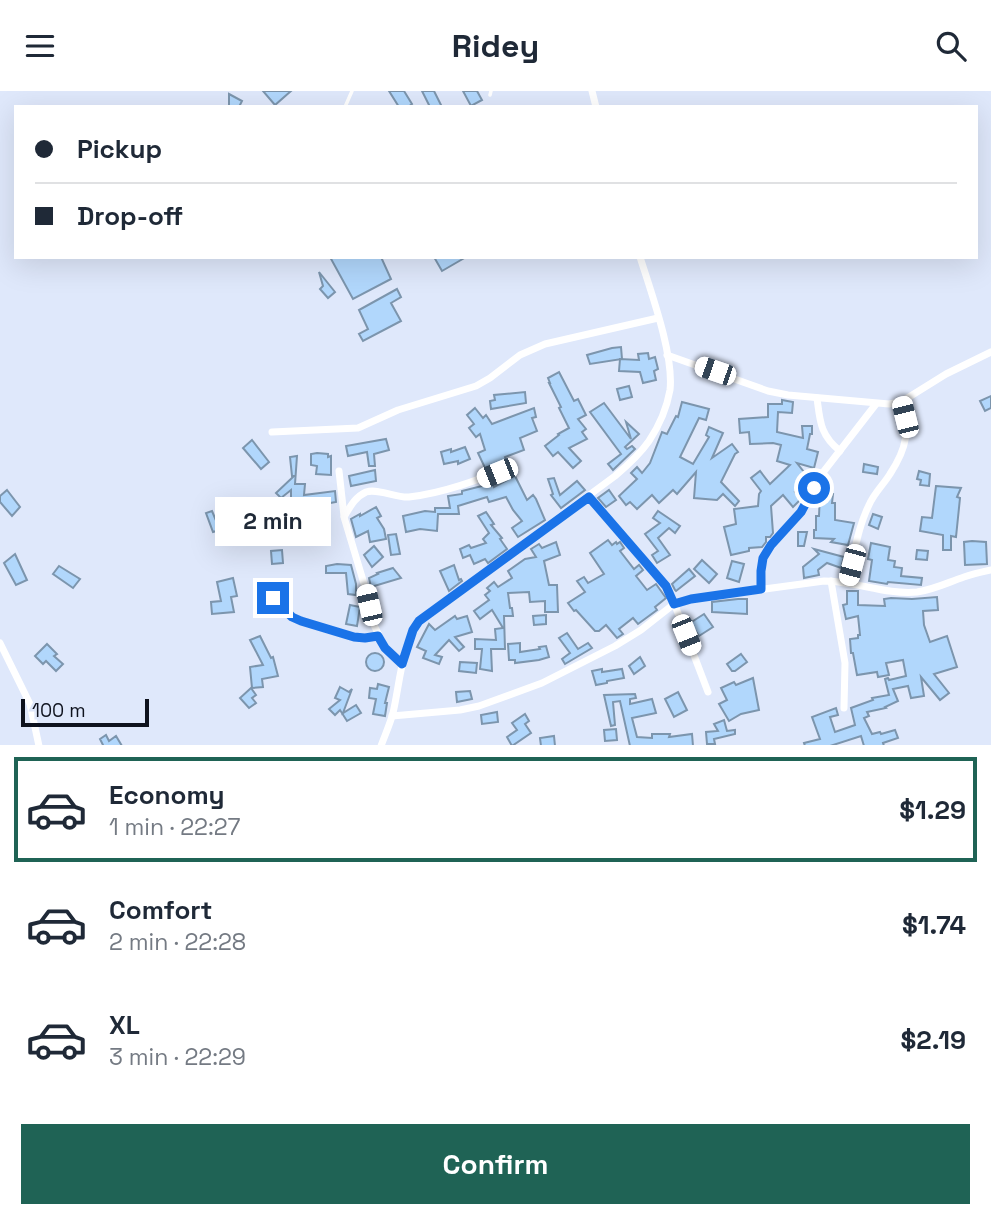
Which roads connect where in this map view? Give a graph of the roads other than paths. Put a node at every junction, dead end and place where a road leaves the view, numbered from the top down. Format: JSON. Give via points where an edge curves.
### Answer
{"nodes":[{"id":1,"x":641,"y":259,"type":"edge"},
{"id":2,"x":658,"y":318,"type":"junction"},
{"id":3,"x":991,"y":352,"type":"edge"},
{"id":4,"x":667,"y":355,"type":"junction"},
{"id":5,"x":817,"y":398,"type":"junction"},
{"id":6,"x":901,"y":402,"type":"junction"},
{"id":7,"x":876,"y":404,"type":"junction"},
{"id":8,"x":272,"y":432,"type":"dead end"},
{"id":9,"x":840,"y":451,"type":"junction"},
{"id":10,"x":510,"y":467,"type":"dead end"},
{"id":11,"x":339,"y":471,"type":"dead end"},
{"id":12,"x":589,"y":497,"type":"junction"},
{"id":13,"x":344,"y":517,"type":"junction"},
{"id":14,"x":991,"y":570,"type":"edge"},
{"id":15,"x":831,"y":581,"type":"junction"},
{"id":16,"x":847,"y":583,"type":"junction"},
{"id":17,"x":259,"y":585,"type":"dead end"},
{"id":18,"x":761,"y":589,"type":"junction"},
{"id":19,"x":674,"y":604,"type":"junction"},
{"id":20,"x":378,"y":636,"type":"junction"},
{"id":21,"x":0,"y":643,"type":"edge"},
{"id":22,"x":402,"y":664,"type":"junction"},
{"id":23,"x":708,"y":692,"type":"dead end"},
{"id":24,"x":844,"y":708,"type":"dead end"},
{"id":25,"x":392,"y":716,"type":"junction"},
{"id":26,"x":39,"y":745,"type":"edge"},
{"id":27,"x":381,"y":745,"type":"edge"}],
"edges":[{"from":1,"to":2,"type":"street"},
{"from":2,"to":4,"type":"street"},
{"from":2,"to":8,"type":"street","via":[[545,344],[520,355],[476,386],[398,410],[358,428]]},
{"from":3,"to":6,"type":"street"},
{"from":4,"to":5,"type":"street","via":[[768,390]]},
{"from":4,"to":12,"type":"street","via":[[670,391],[656,431],[638,456]]},
{"from":5,"to":7,"type":"street"},
{"from":5,"to":9,"type":"street","via":[[822,429]]},
{"from":6,"to":7,"type":"street"},
{"from":6,"to":16,"type":"street","via":[[905,442],[900,458],[869,503]]},
{"from":7,"to":9,"type":"street"},
{"from":9,"to":18,"type":"street","via":[[801,512],[763,558]]},
{"from":10,"to":13,"type":"street","via":[[433,493],[406,497],[370,491],[357,498]]},
{"from":11,"to":13,"type":"street"},
{"from":12,"to":19,"type":"street","via":[[666,586]]},
{"from":12,"to":22,"type":"street","via":[[419,621]]},
{"from":13,"to":20,"type":"street"},
{"from":14,"to":16,"type":"street","via":[[915,592]]},
{"from":15,"to":16,"type":"street"},
{"from":15,"to":18,"type":"street"},
{"from":15,"to":24,"type":"street","via":[[845,663]]},
{"from":17,"to":20,"type":"street","via":[[301,621],[354,637]]},
{"from":18,"to":19,"type":"street"},
{"from":19,"to":23,"type":"street"},
{"from":19,"to":25,"type":"street","via":[[642,630],[542,683],[470,708]]},
{"from":20,"to":22,"type":"street"},
{"from":21,"to":26,"type":"street","via":[[30,704]]},
{"from":22,"to":25,"type":"street"},
{"from":25,"to":27,"type":"street"}]}
